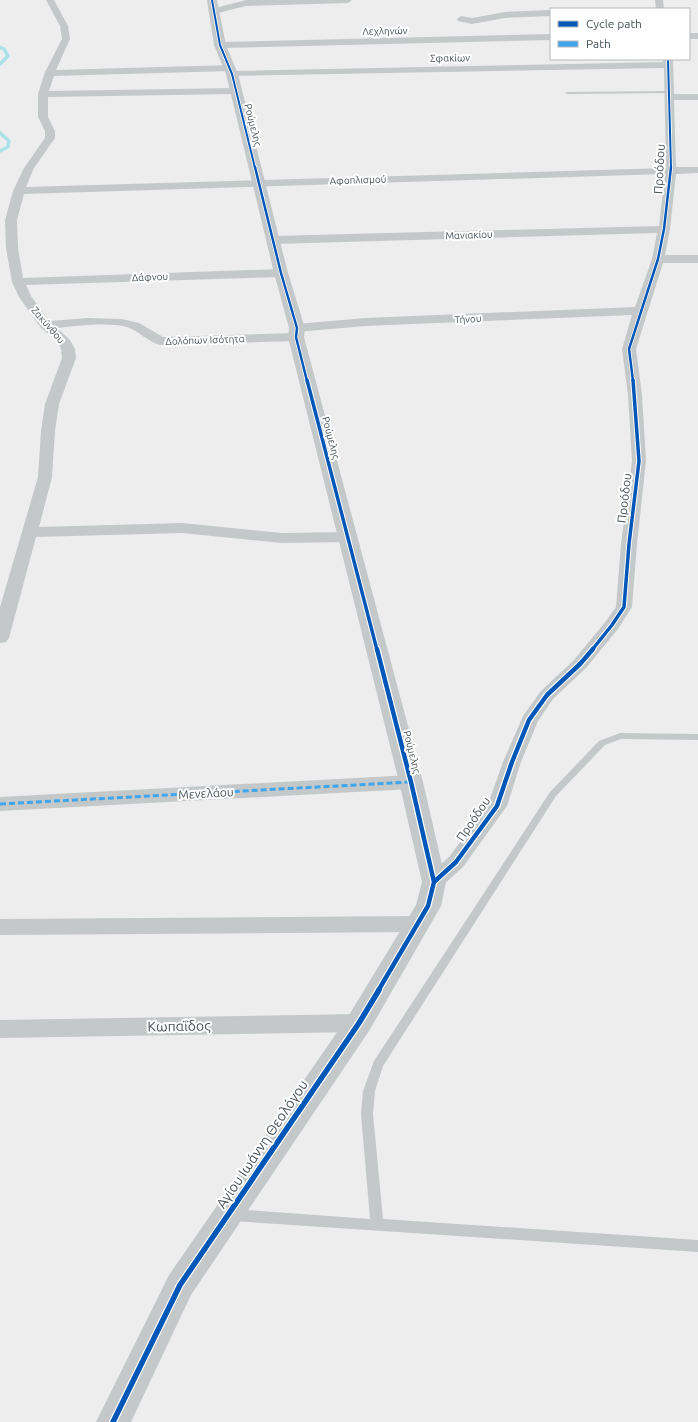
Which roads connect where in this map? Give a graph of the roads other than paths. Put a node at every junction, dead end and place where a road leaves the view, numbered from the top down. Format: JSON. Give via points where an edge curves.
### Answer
{"nodes":[{"id":1,"x":50,"y":0,"type":"edge"},
{"id":2,"x":348,"y":0,"type":"edge"},
{"id":3,"x":213,"y":5,"type":"edge"},
{"id":4,"x":550,"y":13,"type":"edge"},
{"id":5,"x":493,"y":18,"type":"dead end"},
{"id":6,"x":550,"y":37,"type":"edge"},
{"id":7,"x":220,"y":45,"type":"junction"},
{"id":8,"x":668,"y":62,"type":"edge"},
{"id":9,"x":50,"y":73,"type":"junction"},
{"id":10,"x":233,"y":78,"type":"junction"},
{"id":11,"x":567,"y":93,"type":"dead end"},
{"id":12,"x":43,"y":94,"type":"junction"},
{"id":13,"x":669,"y":94,"type":"junction"},
{"id":14,"x":698,"y":97,"type":"edge"},
{"id":15,"x":698,"y":170,"type":"edge"},
{"id":16,"x":671,"y":171,"type":"junction"},
{"id":17,"x":259,"y":183,"type":"junction"},
{"id":18,"x":19,"y":191,"type":"junction"},
{"id":19,"x":664,"y":230,"type":"junction"},
{"id":20,"x":274,"y":240,"type":"junction"},
{"id":21,"x":658,"y":259,"type":"junction"},
{"id":22,"x":698,"y":259,"type":"edge"},
{"id":23,"x":281,"y":273,"type":"junction"},
{"id":24,"x":18,"y":282,"type":"junction"},
{"id":25,"x":640,"y":311,"type":"junction"},
{"id":26,"x":46,"y":325,"type":"junction"},
{"id":27,"x":296,"y":332,"type":"junction"},
{"id":28,"x":30,"y":532,"type":"junction"},
{"id":29,"x":348,"y":537,"type":"junction"},
{"id":30,"x":0,"y":638,"type":"edge"},
{"id":31,"x":698,"y":737,"type":"edge"},
{"id":32,"x":411,"y":782,"type":"junction"},
{"id":33,"x":0,"y":804,"type":"edge"},
{"id":34,"x":434,"y":882,"type":"junction"},
{"id":35,"x":417,"y":924,"type":"junction"},
{"id":36,"x":0,"y":927,"type":"edge"},
{"id":37,"x":359,"y":1022,"type":"junction"},
{"id":38,"x":0,"y":1029,"type":"edge"},
{"id":39,"x":228,"y":1214,"type":"junction"},
{"id":40,"x":377,"y":1224,"type":"junction"},
{"id":41,"x":698,"y":1246,"type":"edge"},
{"id":42,"x":113,"y":1422,"type":"edge"}],
"edges":[{"from":1,"to":9,"type":"street","name":"Ζακύνθου","via":[[64,26],[66,39]]},
{"from":2,"to":3,"type":"street"},
{"from":3,"to":7,"type":"street","name":"Ρούμελης"},
{"from":4,"to":5,"type":"street"},
{"from":6,"to":7,"type":"street","name":"Λεχληνών"},
{"from":7,"to":10,"type":"street","name":"Ρούμελης"},
{"from":8,"to":10,"type":"street","name":"Σφακίων"},
{"from":8,"to":13,"type":"street","name":"Προόδου"},
{"from":9,"to":10,"type":"street"},
{"from":9,"to":12,"type":"street","name":"Ζακύνθου"},
{"from":10,"to":12,"type":"street"},
{"from":10,"to":17,"type":"street","name":"Ρούμελης"},
{"from":11,"to":13,"type":"lane"},
{"from":12,"to":18,"type":"street","name":"Ζακύνθου","via":[[43,117],[50,131],[50,138],[29,168]]},
{"from":13,"to":14,"type":"street"},
{"from":13,"to":16,"type":"street","name":"Προόδου"},
{"from":15,"to":16,"type":"street","name":"Αφοπλισμού"},
{"from":16,"to":17,"type":"street","name":"Αφοπλισμού"},
{"from":16,"to":19,"type":"street","name":"Προόδου"},
{"from":17,"to":18,"type":"street","name":"Αφοπλισμού"},
{"from":17,"to":20,"type":"street","name":"Ρούμελης"},
{"from":18,"to":24,"type":"street","name":"Ζακύνθου","via":[[11,220],[12,248]]},
{"from":19,"to":20,"type":"street","name":"Μανιακίου"},
{"from":19,"to":21,"type":"street","name":"Προόδου"},
{"from":20,"to":23,"type":"street","name":"Ρούμελης"},
{"from":21,"to":22,"type":"street"},
{"from":21,"to":25,"type":"street","name":"Προόδου"},
{"from":23,"to":24,"type":"street","name":"Δάφνου"},
{"from":23,"to":27,"type":"street","name":"Ρούμελης"},
{"from":24,"to":26,"type":"street","name":"Ζακύνθου","via":[[25,298]]},
{"from":25,"to":27,"type":"street","name":"Τήνου","via":[[365,322]]},
{"from":25,"to":34,"type":"street","name":"Προόδου","via":[[630,349],[639,461],[624,607],[580,664],[546,696],[529,720],[497,806],[456,862]]},
{"from":26,"to":27,"type":"street","name":"Δολόπων Ισότητα","via":[[105,322],[129,324],[160,341]]},
{"from":26,"to":28,"type":"street","name":"Ζακύνθου","via":[[63,340],[69,358],[52,404],[46,471]]},
{"from":27,"to":29,"type":"street","name":"Ρούμελης"},
{"from":28,"to":29,"type":"street","via":[[182,528],[282,538]]},
{"from":28,"to":30,"type":"street","name":"Ζακύνθου","via":[[18,567]]},
{"from":29,"to":32,"type":"street","name":"Ρούμελης"},
{"from":31,"to":40,"type":"lane","via":[[620,736],[602,743],[553,794],[378,1064],[369,1091],[367,1114]]},
{"from":32,"to":33,"type":"street","name":"Μενελάου"},
{"from":32,"to":34,"type":"street","name":"Ρούμελης"},
{"from":34,"to":35,"type":"street","name":"Αγίου Ιωάννη Θεολόγου","via":[[428,906]]},
{"from":35,"to":36,"type":"street"},
{"from":35,"to":37,"type":"street","name":"Αγίου Ιωάννη Θεολόγου"},
{"from":37,"to":38,"type":"street","name":"Κωπαΐδος"},
{"from":37,"to":39,"type":"street","name":"Αγίου Ιωάννη Θεολόγου"},
{"from":39,"to":40,"type":"lane"},
{"from":39,"to":42,"type":"street","name":"Αγίου Ιωάννη Θεολόγου","via":[[180,1285]]},
{"from":40,"to":41,"type":"lane"}]}
